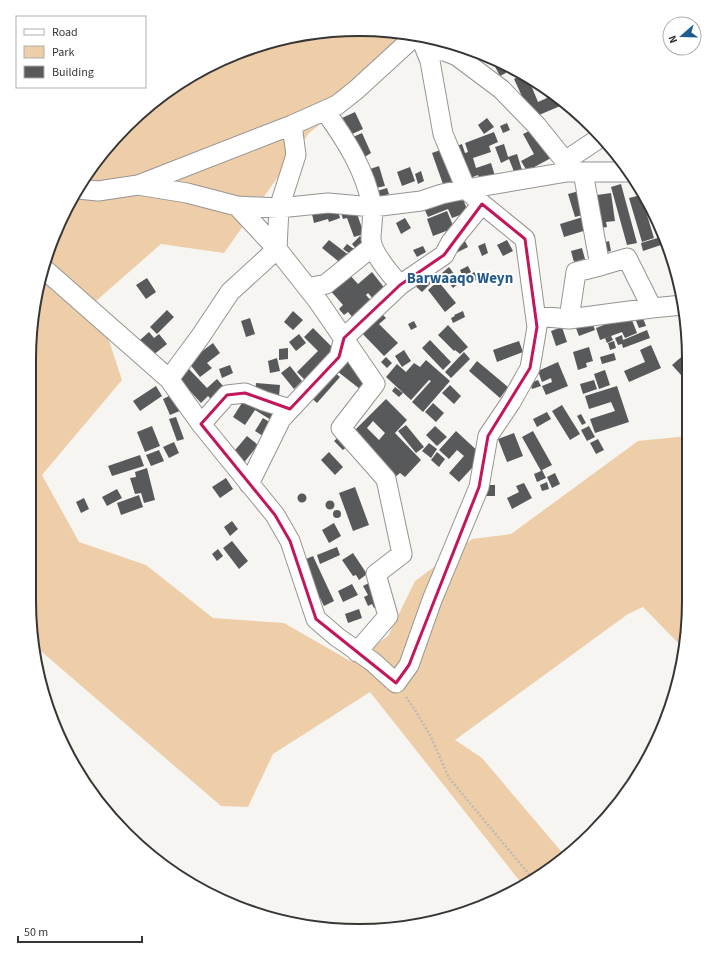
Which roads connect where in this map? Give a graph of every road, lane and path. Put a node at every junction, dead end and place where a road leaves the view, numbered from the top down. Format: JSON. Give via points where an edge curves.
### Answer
{"nodes":[{"id":1,"x":418,"y":41,"type":"edge"},
{"id":2,"x":421,"y":42,"type":"edge"},
{"id":3,"x":427,"y":43,"type":"edge"},
{"id":4,"x":325,"y":110,"type":"junction"},
{"id":5,"x":292,"y":125,"type":"junction"},
{"id":6,"x":597,"y":141,"type":"edge"},
{"id":7,"x":571,"y":169,"type":"junction"},
{"id":8,"x":622,"y":172,"type":"edge"},
{"id":9,"x":138,"y":185,"type":"junction"},
{"id":10,"x":466,"y":189,"type":"junction"},
{"id":11,"x":84,"y":190,"type":"edge"},
{"id":12,"x":482,"y":204,"type":"junction"},
{"id":13,"x":237,"y":206,"type":"junction"},
{"id":14,"x":373,"y":207,"type":"junction"},
{"id":15,"x":279,"y":208,"type":"junction"},
{"id":16,"x":372,"y":246,"type":"junction"},
{"id":17,"x":277,"y":249,"type":"junction"},
{"id":18,"x":600,"y":266,"type":"junction"},
{"id":19,"x":48,"y":272,"type":"edge"},
{"id":20,"x":400,"y":285,"type":"junction"},
{"id":21,"x":308,"y":288,"type":"junction"},
{"id":22,"x":677,"y":306,"type":"edge"},
{"id":23,"x":652,"y":308,"type":"junction"},
{"id":24,"x":536,"y":316,"type":"junction"},
{"id":25,"x":569,"y":319,"type":"junction"},
{"id":26,"x":344,"y":338,"type":"junction"},
{"id":27,"x":168,"y":379,"type":"junction"},
{"id":28,"x":290,"y":409,"type":"junction"},
{"id":29,"x":201,"y":424,"type":"junction"},
{"id":30,"x":249,"y":484,"type":"junction"},
{"id":31,"x":357,"y":652,"type":"junction"},
{"id":32,"x":396,"y":683,"type":"junction"},
{"id":33,"x":530,"y":875,"type":"edge"}],
"edges":[{"from":1,"to":4,"type":"street","via":[[337,105]]},
{"from":2,"to":10,"type":"street","via":[[430,61],[443,134]]},
{"from":3,"to":7,"type":"street","via":[[457,56],[501,89],[538,126]]},
{"from":4,"to":5,"type":"street"},
{"from":4,"to":14,"type":"street","via":[[344,137],[363,174]]},
{"from":5,"to":9,"type":"street"},
{"from":5,"to":15,"type":"street","via":[[296,155]]},
{"from":6,"to":7,"type":"street"},
{"from":7,"to":8,"type":"street"},
{"from":7,"to":10,"type":"street"},
{"from":7,"to":18,"type":"street"},
{"from":9,"to":11,"type":"street","via":[[98,191]]},
{"from":9,"to":13,"type":"street","via":[[187,192]]},
{"from":10,"to":12,"type":"street"},
{"from":10,"to":14,"type":"street","via":[[421,201]]},
{"from":12,"to":20,"type":"street","via":[[451,242],[444,255]]},
{"from":12,"to":24,"type":"street","via":[[525,239]]},
{"from":13,"to":15,"type":"street"},
{"from":13,"to":17,"type":"street"},
{"from":14,"to":15,"type":"street","via":[[328,203]]},
{"from":14,"to":16,"type":"street"},
{"from":15,"to":17,"type":"street"},
{"from":16,"to":20,"type":"street"},
{"from":16,"to":21,"type":"street","via":[[326,284]]},
{"from":17,"to":21,"type":"street"},
{"from":17,"to":27,"type":"street","via":[[230,292]]},
{"from":18,"to":23,"type":"street","via":[[627,258]]},
{"from":18,"to":25,"type":"street","via":[[576,272]]},
{"from":19,"to":27,"type":"street"},
{"from":20,"to":26,"type":"street"},
{"from":21,"to":26,"type":"street"},
{"from":22,"to":23,"type":"street"},
{"from":23,"to":25,"type":"street"},
{"from":24,"to":25,"type":"street"},
{"from":24,"to":32,"type":"street","via":[[537,327],[530,368],[488,436],[479,487],[432,600],[409,665]]},
{"from":26,"to":28,"type":"street","via":[[339,357]]},
{"from":26,"to":31,"type":"street","via":[[375,384],[341,428],[386,479],[402,554],[376,574],[388,616]]},
{"from":27,"to":29,"type":"street"},
{"from":28,"to":29,"type":"street","via":[[245,393],[227,395]]},
{"from":28,"to":30,"type":"street","via":[[281,419]]},
{"from":29,"to":30,"type":"street"},
{"from":30,"to":31,"type":"street","via":[[275,515],[290,541],[316,619]]},
{"from":31,"to":32,"type":"street","via":[[373,662]]},
{"from":32,"to":33,"type":"path","via":[[431,737],[449,778]]}]}
